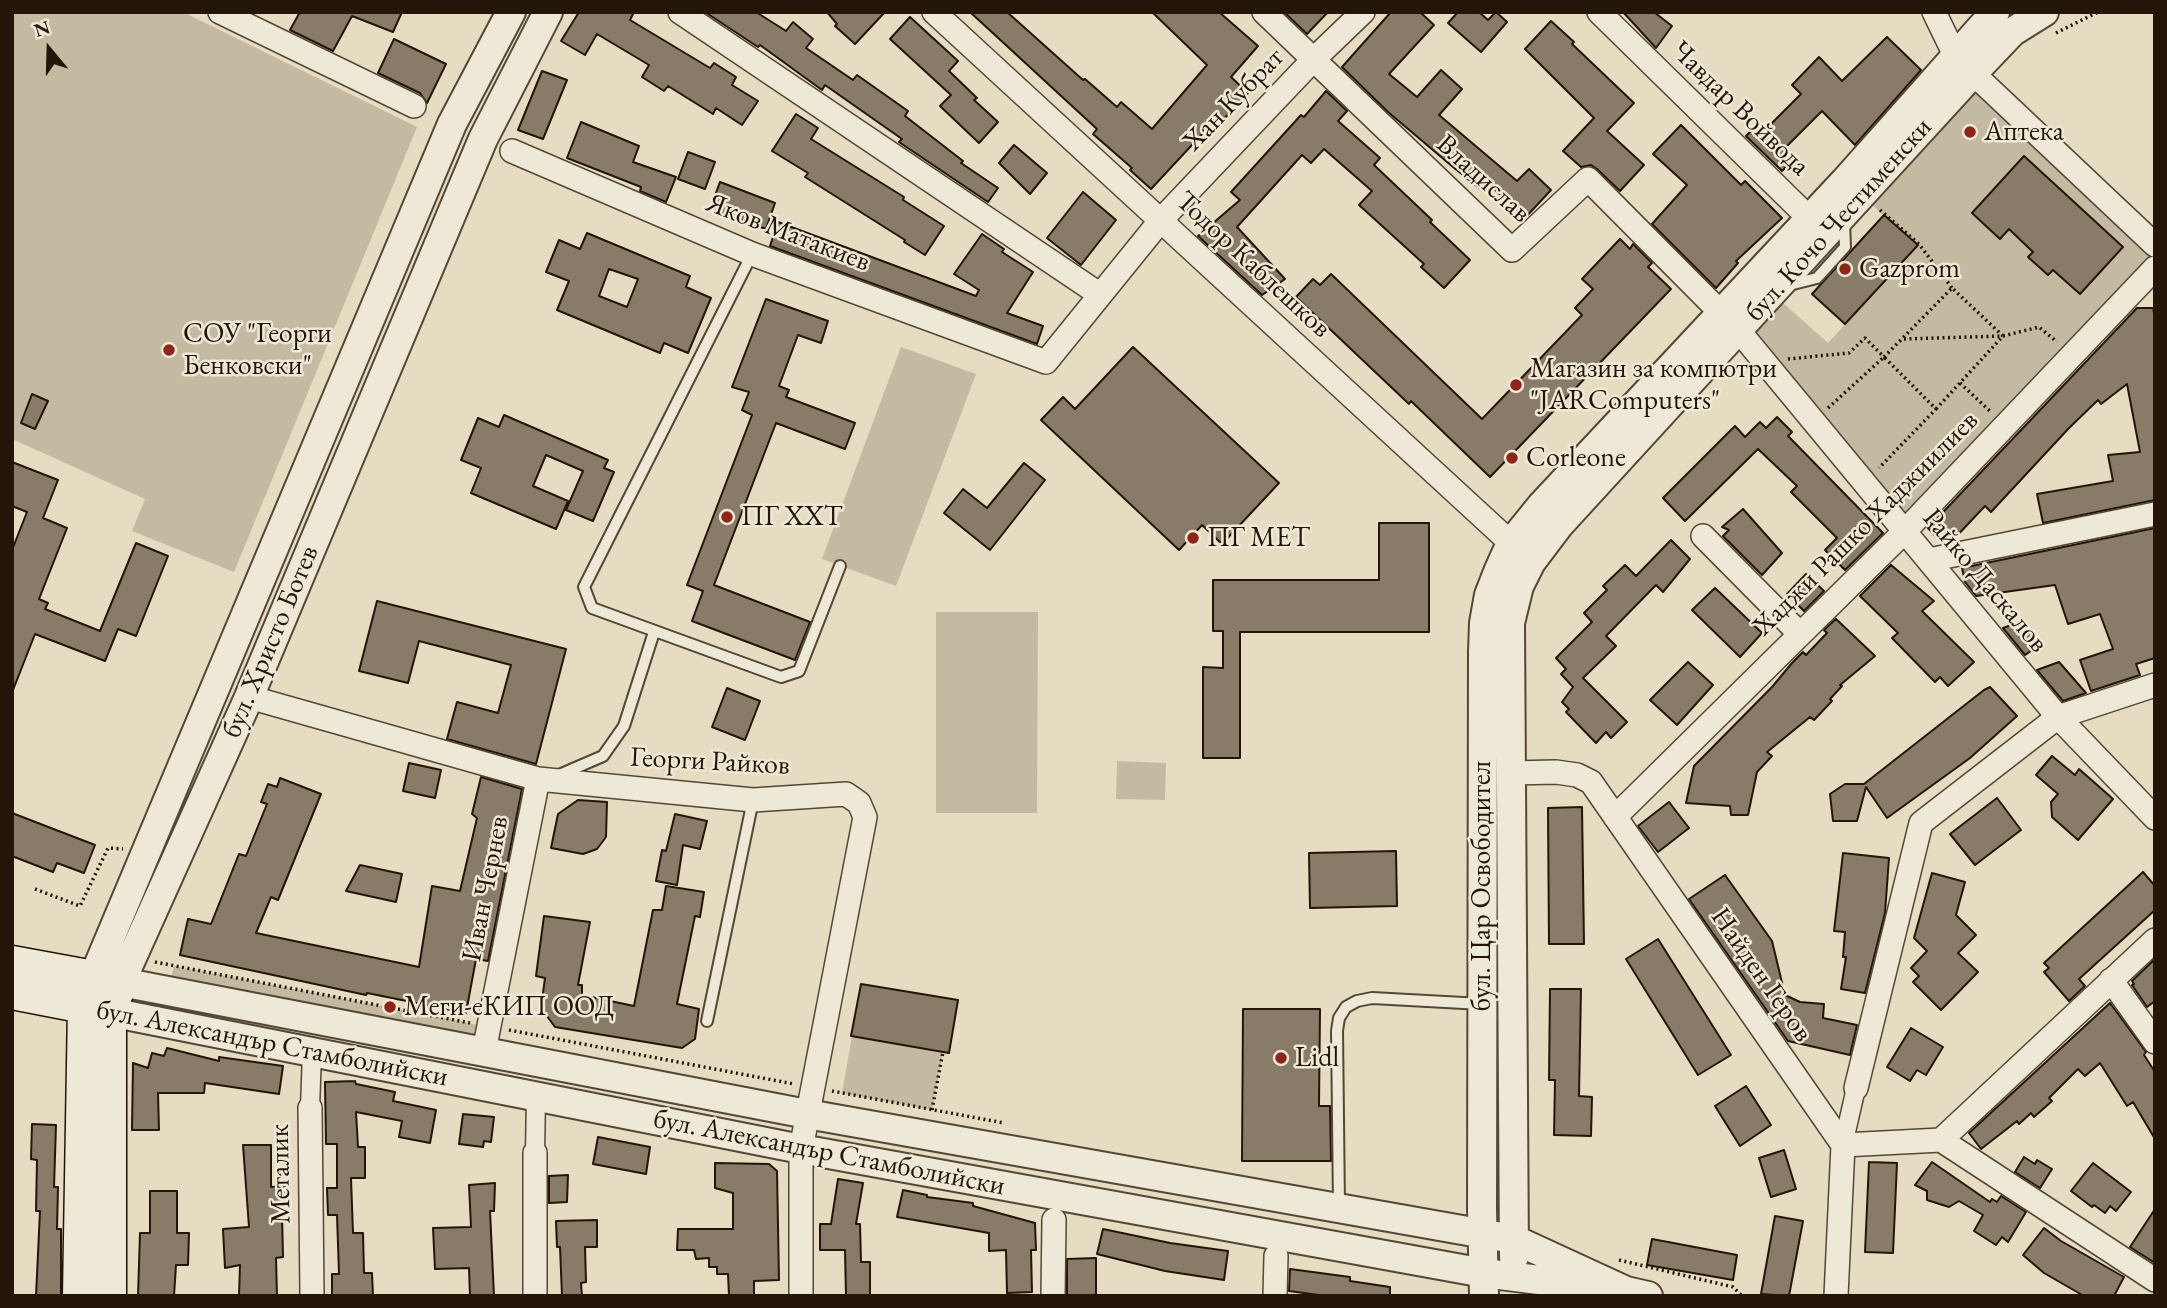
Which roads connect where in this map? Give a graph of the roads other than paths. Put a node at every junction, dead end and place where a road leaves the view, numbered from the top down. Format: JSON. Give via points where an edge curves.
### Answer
{"nodes":[{"id":1,"x":220,"y":12,"type":"edge"},
{"id":2,"x":511,"y":12,"type":"edge"},
{"id":3,"x":548,"y":12,"type":"edge"},
{"id":4,"x":680,"y":12,"type":"edge"},
{"id":5,"x":934,"y":12,"type":"edge"},
{"id":6,"x":1264,"y":12,"type":"edge"},
{"id":7,"x":1363,"y":12,"type":"edge"},
{"id":8,"x":1599,"y":12,"type":"edge"},
{"id":9,"x":1934,"y":12,"type":"edge"},
{"id":10,"x":1995,"y":12,"type":"edge"},
{"id":11,"x":2047,"y":24,"type":"edge"},
{"id":12,"x":1313,"y":60,"type":"junction"},
{"id":13,"x":1960,"y":60,"type":"junction"},
{"id":14,"x":414,"y":106,"type":"dead end"},
{"id":15,"x":512,"y":151,"type":"dead end"},
{"id":16,"x":1810,"y":219,"type":"junction"},
{"id":17,"x":1161,"y":220,"type":"junction"},
{"id":18,"x":2155,"y":245,"type":"edge"},
{"id":19,"x":752,"y":254,"type":"junction"},
{"id":20,"x":2155,"y":268,"type":"edge"},
{"id":21,"x":1099,"y":294,"type":"junction"},
{"id":22,"x":1730,"y":322,"type":"junction"},
{"id":23,"x":1046,"y":362,"type":"joint"},
{"id":24,"x":2155,"y":514,"type":"edge"},
{"id":25,"x":1905,"y":531,"type":"junction"},
{"id":26,"x":1703,"y":536,"type":"dead end"},
{"id":27,"x":1511,"y":543,"type":"junction"},
{"id":28,"x":1928,"y":560,"type":"junction"},
{"id":29,"x":1531,"y":562,"type":"junction"},
{"id":30,"x":841,"y":566,"type":"dead end"},
{"id":31,"x":654,"y":632,"type":"junction"},
{"id":32,"x":1800,"y":634,"type":"junction"},
{"id":33,"x":2155,"y":685,"type":"edge"},
{"id":34,"x":249,"y":697,"type":"junction"},
{"id":35,"x":2058,"y":717,"type":"junction"},
{"id":36,"x":1510,"y":774,"type":"junction"},
{"id":37,"x":538,"y":779,"type":"junction"},
{"id":38,"x":753,"y":800,"type":"junction"},
{"id":39,"x":1615,"y":817,"type":"junction"},
{"id":40,"x":2155,"y":818,"type":"edge"},
{"id":41,"x":2155,"y":940,"type":"edge"},
{"id":42,"x":12,"y":962,"type":"edge"},
{"id":43,"x":116,"y":972,"type":"junction"},
{"id":44,"x":2111,"y":980,"type":"junction"},
{"id":45,"x":12,"y":993,"type":"edge"},
{"id":46,"x":1482,"y":1004,"type":"junction"},
{"id":47,"x":97,"y":1009,"type":"junction"},
{"id":48,"x":707,"y":1021,"type":"dead end"},
{"id":49,"x":486,"y":1039,"type":"junction"},
{"id":50,"x":2155,"y":1042,"type":"edge"},
{"id":51,"x":312,"y":1052,"type":"junction"},
{"id":52,"x":1856,"y":1088,"type":"joint"},
{"id":53,"x":536,"y":1096,"type":"junction"},
{"id":54,"x":811,"y":1101,"type":"junction"},
{"id":55,"x":310,"y":1108,"type":"joint"},
{"id":56,"x":1941,"y":1140,"type":"junction"},
{"id":57,"x":1843,"y":1145,"type":"junction"},
{"id":58,"x":801,"y":1149,"type":"junction"},
{"id":59,"x":535,"y":1153,"type":"joint"},
{"id":60,"x":1054,"y":1208,"type":"junction"},
{"id":61,"x":1339,"y":1209,"type":"junction"},
{"id":62,"x":1483,"y":1235,"type":"junction"},
{"id":63,"x":1513,"y":1239,"type":"junction"},
{"id":64,"x":1275,"y":1246,"type":"junction"},
{"id":65,"x":2155,"y":1280,"type":"edge"},
{"id":66,"x":1484,"y":1284,"type":"edge"},
{"id":67,"x":1514,"y":1287,"type":"edge"},
{"id":68,"x":1637,"y":1293,"type":"edge"},
{"id":69,"x":79,"y":1296,"type":"edge"},
{"id":70,"x":110,"y":1296,"type":"edge"},
{"id":71,"x":312,"y":1296,"type":"edge"},
{"id":72,"x":535,"y":1296,"type":"edge"},
{"id":73,"x":801,"y":1296,"type":"edge"},
{"id":74,"x":1054,"y":1296,"type":"edge"},
{"id":75,"x":1275,"y":1296,"type":"edge"},
{"id":76,"x":1836,"y":1296,"type":"edge"}],
"edges":[{"from":1,"to":14,"type":"street"},
{"from":2,"to":43,"type":"street","name":"бул. Христо Ботев","via":[[452,124]]},
{"from":3,"to":34,"type":"street","name":"бул. Христо Ботев","via":[[483,139]]},
{"from":4,"to":21,"type":"street"},
{"from":5,"to":17,"type":"street","name":"Тодор Каблешков"},
{"from":6,"to":12,"type":"street","name":"Владислав"},
{"from":7,"to":12,"type":"street","name":"Хан Кубрат"},
{"from":8,"to":16,"type":"street","name":"Чавдар Войвода"},
{"from":9,"to":13,"type":"street"},
{"from":10,"to":13,"type":"street","name":"бул. Кочо Честименски"},
{"from":11,"to":13,"type":"street","name":"бул. Кочо Честименски","via":[[2012,32]]},
{"from":12,"to":17,"type":"street","name":"Хан Кубрат"},
{"from":12,"to":22,"type":"street","name":"Владислав","via":[[1512,250],[1587,179]]},
{"from":13,"to":16,"type":"street","name":"бул. Кочо Честименски"},
{"from":13,"to":18,"type":"street"},
{"from":13,"to":22,"type":"street","name":"бул. Кочо Честименски","via":[[1852,206],[1779,287]]},
{"from":15,"to":19,"type":"street","name":"Яков Матакиев"},
{"from":16,"to":22,"type":"street","name":"бул. Кочо Честименски"},
{"from":17,"to":21,"type":"street","name":"Хан Кубрат"},
{"from":17,"to":27,"type":"street","name":"Тодор Каблешков"},
{"from":19,"to":23,"type":"street","name":"Яков Матакиев"},
{"from":19,"to":31,"type":"lane","via":[[584,587],[592,608]]},
{"from":20,"to":25,"type":"street","name":"Хаджи Рашко Хаджиилиев"},
{"from":21,"to":23,"type":"street","name":"Хан Кубрат"},
{"from":22,"to":25,"type":"street","name":"Райко Даскалов"},
{"from":22,"to":27,"type":"street","name":"бул. Кочо Честименски","via":[[1541,506]]},
{"from":22,"to":29,"type":"street","name":"бул. Кочо Честименски"},
{"from":24,"to":28,"type":"street"},
{"from":25,"to":28,"type":"street","name":"Райко Даскалов"},
{"from":25,"to":32,"type":"street","name":"Хаджи Рашко Хаджиилиев"},
{"from":26,"to":32,"type":"street"},
{"from":27,"to":29,"type":"street","name":"Тодор Каблешков"},
{"from":27,"to":46,"type":"street","name":"бул. Цар Освободител","via":[[1489,595],[1484,623]]},
{"from":28,"to":35,"type":"street","name":"Райко Даскалов"},
{"from":29,"to":36,"type":"street","name":"бул. Цар Освободител","via":[[1518,586],[1510,623]]},
{"from":30,"to":31,"type":"lane","via":[[799,671],[781,677]]},
{"from":31,"to":37,"type":"lane","via":[[624,726],[603,756],[564,774]]},
{"from":32,"to":39,"type":"street","name":"Хаджи Рашко Хаджиилиев"},
{"from":33,"to":35,"type":"street"},
{"from":34,"to":37,"type":"street","name":"Георги Райков"},
{"from":34,"to":43,"type":"street","name":"бул. Христо Ботев"},
{"from":35,"to":40,"type":"street","name":"Райко Даскалов"},
{"from":35,"to":52,"type":"street","via":[[1921,823]]},
{"from":36,"to":39,"type":"street","name":"Найден Геров","via":[[1577,775],[1591,782]]},
{"from":36,"to":63,"type":"street","name":"бул. Цар Освободител"},
{"from":37,"to":38,"type":"street","name":"Георги Райков"},
{"from":37,"to":49,"type":"street","name":"Иван Чернев"},
{"from":38,"to":48,"type":"lane"},
{"from":38,"to":54,"type":"street","name":"Георги Райков","via":[[846,794],[859,803],[865,817]]},
{"from":39,"to":57,"type":"street","name":"Найден Геров"},
{"from":41,"to":44,"type":"street"},
{"from":42,"to":43,"type":"main road","name":"бул. Александър Стамболийски"},
{"from":43,"to":47,"type":"main road","name":"бул. Христо Ботев"},
{"from":43,"to":49,"type":"street","name":"бул. Александър Стамболийски"},
{"from":44,"to":50,"type":"street"},
{"from":44,"to":56,"type":"street"},
{"from":45,"to":47,"type":"main road","name":"бул. Александър Стамболийски"},
{"from":46,"to":61,"type":"lane","via":[[1372,998],[1346,1007],[1337,1031]]},
{"from":46,"to":62,"type":"street","name":"бул. Цар Освободител"},
{"from":47,"to":51,"type":"street","name":"бул. Александър Стамболийски"},
{"from":47,"to":69,"type":"main road","name":"бул. Христо Ботев"},
{"from":47,"to":70,"type":"main road","name":"бул. Христо Ботев"},
{"from":49,"to":54,"type":"street","name":"бул. Александър Стамболийски"},
{"from":51,"to":53,"type":"street","name":"бул. Александър Стамболийски"},
{"from":51,"to":55,"type":"street","name":"Металик"},
{"from":52,"to":57,"type":"street"},
{"from":53,"to":58,"type":"street","name":"бул. Александър Стамболийски"},
{"from":53,"to":59,"type":"street"},
{"from":54,"to":58,"type":"street"},
{"from":54,"to":61,"type":"street","name":"бул. Александър Стамболийски"},
{"from":55,"to":71,"type":"street","name":"Металик"},
{"from":56,"to":57,"type":"street"},
{"from":56,"to":65,"type":"street"},
{"from":57,"to":76,"type":"street"},
{"from":58,"to":60,"type":"street","name":"бул. Александър Стамболийски"},
{"from":58,"to":73,"type":"street"},
{"from":59,"to":72,"type":"street"},
{"from":60,"to":64,"type":"street","name":"бул. Александър Стамболийски"},
{"from":60,"to":74,"type":"street"},
{"from":61,"to":62,"type":"street","name":"бул. Александър Стамболийски"},
{"from":62,"to":63,"type":"street","name":"бул. Александър Стамболийски"},
{"from":62,"to":66,"type":"street","name":"бул. Цар Освободител"},
{"from":63,"to":67,"type":"street","name":"бул. Цар Освободител"},
{"from":63,"to":68,"type":"street","name":"бул. Александър Стамболийски"},
{"from":64,"to":66,"type":"street","name":"бул. Александър Стамболийски"},
{"from":64,"to":75,"type":"street"},
{"from":66,"to":67,"type":"street","name":"бул. Александър Стамболийски"},
{"from":67,"to":68,"type":"street","name":"бул. Александър Стамболийски"}]}
